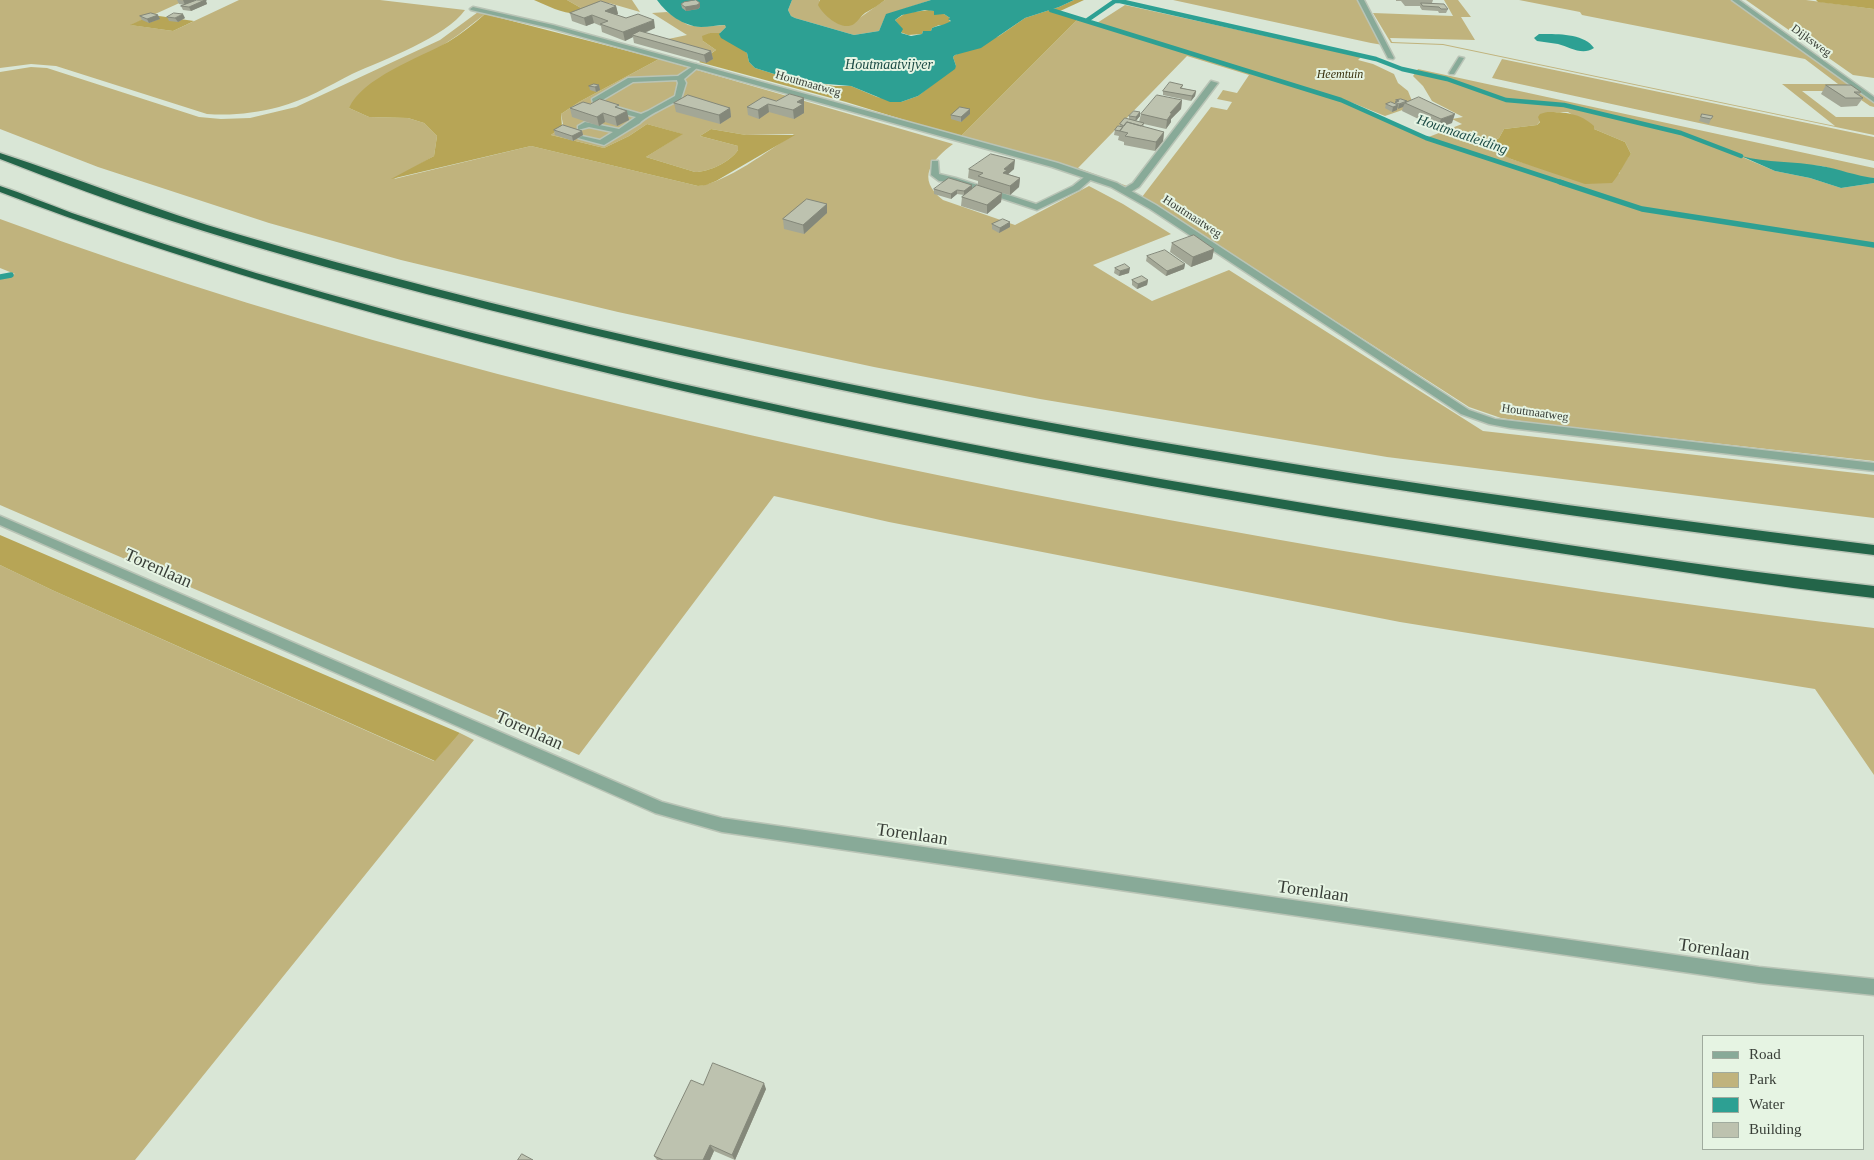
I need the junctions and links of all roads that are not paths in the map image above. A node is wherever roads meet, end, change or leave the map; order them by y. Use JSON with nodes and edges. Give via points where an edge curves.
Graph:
{"nodes":[{"id":1,"x":1361,"y":0,"type":"edge"},
{"id":2,"x":1735,"y":0,"type":"edge"},
{"id":3,"x":476,"y":7,"type":"dead end"},
{"id":4,"x":1391,"y":58,"type":"dead end"},
{"id":5,"x":1461,"y":58,"type":"dead end"},
{"id":6,"x":696,"y":66,"type":"junction"},
{"id":7,"x":1452,"y":73,"type":"dead end"},
{"id":8,"x":680,"y":78,"type":"junction"},
{"id":9,"x":1214,"y":83,"type":"dead end"},
{"id":10,"x":1874,"y":100,"type":"edge"},
{"id":11,"x":595,"y":102,"type":"junction"},
{"id":12,"x":587,"y":106,"type":"edge"},
{"id":13,"x":641,"y":116,"type":"junction"},
{"id":14,"x":581,"y":128,"type":"dead end"},
{"id":15,"x":618,"y":131,"type":"junction"},
{"id":16,"x":582,"y":138,"type":"edge"},
{"id":17,"x":0,"y":156,"type":"edge"},
{"id":18,"x":935,"y":163,"type":"dead end"},
{"id":19,"x":1091,"y":176,"type":"junction"},
{"id":20,"x":0,"y":189,"type":"edge"},
{"id":21,"x":1126,"y":191,"type":"junction"},
{"id":22,"x":1874,"y":467,"type":"edge"},
{"id":23,"x":0,"y":520,"type":"edge"},
{"id":24,"x":1874,"y":550,"type":"edge"},
{"id":25,"x":1874,"y":592,"type":"edge"},
{"id":26,"x":1874,"y":987,"type":"edge"}],
"edges":[{"from":1,"to":4,"type":"street"},
{"from":2,"to":10,"type":"street","name":"Dijksweg"},
{"from":3,"to":6,"type":"street","name":"Houtmaatweg"},
{"from":5,"to":7,"type":"street"},
{"from":6,"to":8,"type":"street"},
{"from":6,"to":19,"type":"street","name":"Houtmaatweg"},
{"from":8,"to":11,"type":"street","via":[[630,80]]},
{"from":8,"to":13,"type":"street","via":[[682,83],[678,97]]},
{"from":9,"to":21,"type":"street","via":[[1136,185]]},
{"from":11,"to":12,"type":"street"},
{"from":11,"to":13,"type":"street"},
{"from":13,"to":15,"type":"street"},
{"from":14,"to":15,"type":"street","via":[[588,124]]},
{"from":15,"to":16,"type":"street","via":[[601,143]]},
{"from":17,"to":24,"type":"highway","via":[[171,217],[328,263],[564,326],[758,370],[1172,449],[1343,477],[1524,505]]},
{"from":18,"to":19,"type":"street","via":[[935,175],[942,179],[1037,207],[1076,188]]},
{"from":19,"to":21,"type":"street","name":"Houtmaatweg"},
{"from":20,"to":25,"type":"highway","via":[[135,238],[296,288],[598,368],[739,401],[1180,488],[1352,517]]},
{"from":21,"to":22,"type":"street","name":"Houtmaatweg","via":[[1476,417],[1510,425]]},
{"from":23,"to":26,"type":"street","name":"Torenlaan","via":[[660,808],[722,824],[784,836],[1759,975]]}]}
